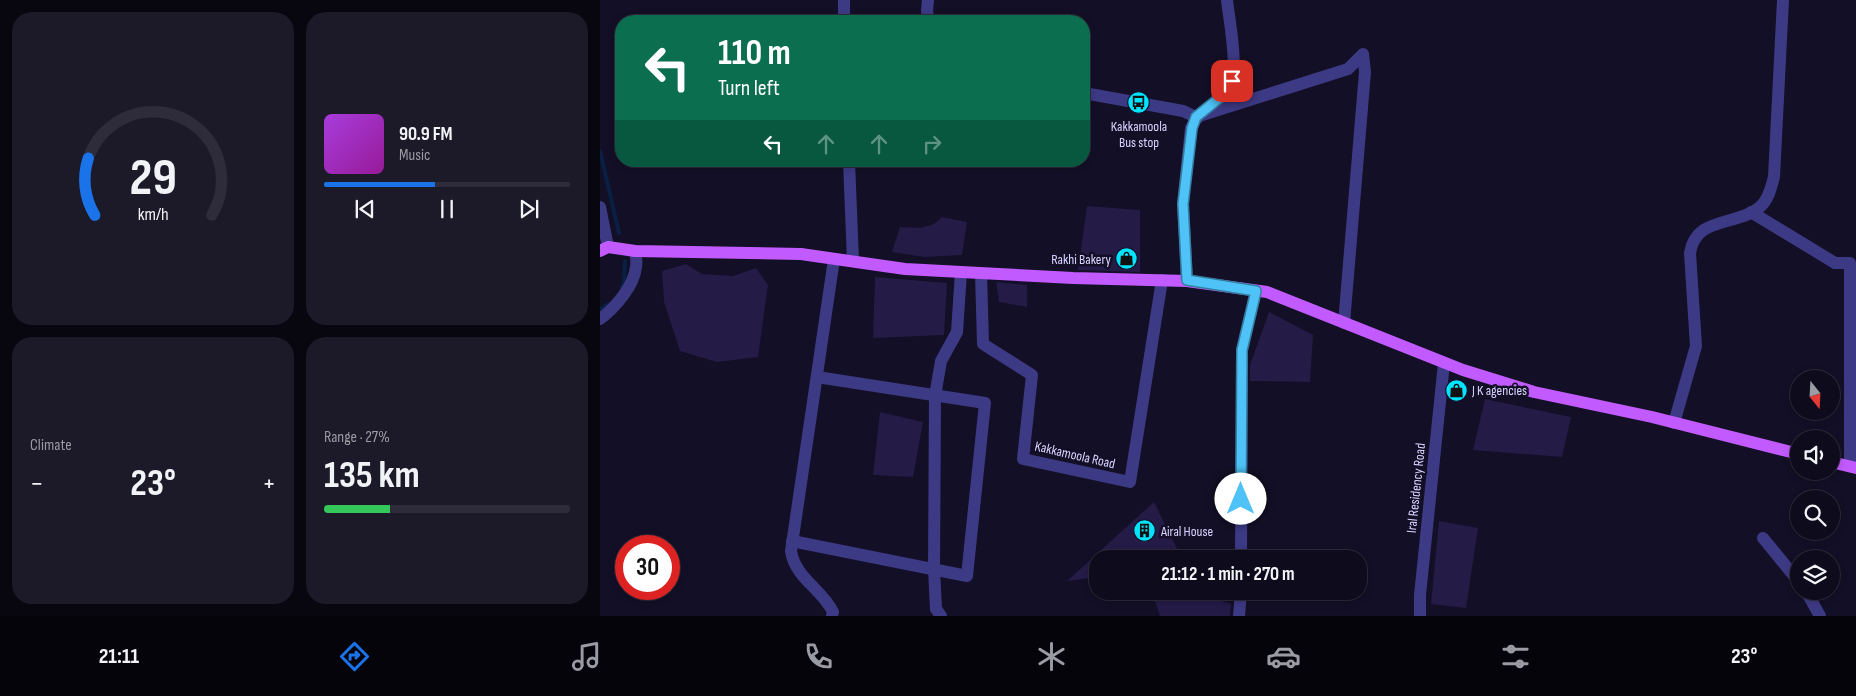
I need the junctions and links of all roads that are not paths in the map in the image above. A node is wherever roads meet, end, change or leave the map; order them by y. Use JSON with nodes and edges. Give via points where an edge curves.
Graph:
{"nodes":[{"id":1,"x":844,"y":0,"type":"edge"},
{"id":2,"x":928,"y":0,"type":"edge"},
{"id":3,"x":1227,"y":0,"type":"edge"},
{"id":4,"x":1783,"y":0,"type":"edge"},
{"id":5,"x":844,"y":15,"type":"edge"},
{"id":6,"x":928,"y":15,"type":"edge"},
{"id":7,"x":1090,"y":94,"type":"edge"},
{"id":8,"x":1196,"y":117,"type":"junction"},
{"id":9,"x":850,"y":167,"type":"edge"},
{"id":10,"x":600,"y":207,"type":"edge"},
{"id":11,"x":1751,"y":212,"type":"junction"},
{"id":12,"x":604,"y":249,"type":"edge"},
{"id":13,"x":635,"y":251,"type":"junction"},
{"id":14,"x":834,"y":259,"type":"junction"},
{"id":15,"x":853,"y":262,"type":"junction"},
{"id":16,"x":962,"y":272,"type":"junction"},
{"id":17,"x":981,"y":273,"type":"junction"},
{"id":18,"x":1162,"y":280,"type":"junction"},
{"id":19,"x":1187,"y":280,"type":"junction"},
{"id":20,"x":1256,"y":291,"type":"junction"},
{"id":21,"x":600,"y":318,"type":"edge"},
{"id":22,"x":1344,"y":323,"type":"junction"},
{"id":23,"x":1444,"y":363,"type":"junction"},
{"id":24,"x":817,"y":377,"type":"junction"},
{"id":25,"x":935,"y":396,"type":"junction"},
{"id":26,"x":1674,"y":423,"type":"junction"},
{"id":27,"x":1790,"y":452,"type":"edge"},
{"id":28,"x":1840,"y":464,"type":"edge"},
{"id":29,"x":1853,"y":467,"type":"edge"},
{"id":30,"x":1764,"y":538,"type":"dead end"},
{"id":31,"x":792,"y":541,"type":"junction"},
{"id":32,"x":1241,"y":550,"type":"edge"},
{"id":33,"x":934,"y":569,"type":"junction"},
{"id":34,"x":1790,"y":571,"type":"edge"},
{"id":35,"x":1241,"y":600,"type":"edge"},
{"id":36,"x":1811,"y":600,"type":"edge"},
{"id":37,"x":832,"y":616,"type":"edge"},
{"id":38,"x":941,"y":616,"type":"edge"},
{"id":39,"x":1240,"y":616,"type":"edge"},
{"id":40,"x":1420,"y":616,"type":"edge"},
{"id":41,"x":1820,"y":616,"type":"edge"}],
"edges":[{"from":1,"to":5,"type":"street"},
{"from":2,"to":6,"type":"street"},
{"from":3,"to":8,"type":"street","via":[[1234,67],[1232,81],[1228,91]]},
{"from":4,"to":11,"type":"street","via":[[1774,177],[1767,198]]},
{"from":7,"to":8,"type":"street"},
{"from":8,"to":19,"type":"street","via":[[1183,204]]},
{"from":8,"to":22,"type":"street","via":[[1348,69],[1363,54],[1365,72]]},
{"from":9,"to":15,"type":"street"},
{"from":10,"to":12,"type":"street"},
{"from":11,"to":26,"type":"street","via":[[1708,227],[1698,233],[1691,244],[1696,346]]},
{"from":11,"to":29,"type":"street","via":[[1835,263],[1850,263]]},
{"from":12,"to":13,"type":"main road"},
{"from":13,"to":14,"type":"main road","via":[[801,254]]},
{"from":13,"to":21,"type":"street","via":[[636,268],[631,282],[620,300]]},
{"from":14,"to":15,"type":"main road"},
{"from":14,"to":24,"type":"street"},
{"from":15,"to":16,"type":"main road"},
{"from":16,"to":17,"type":"main road"},
{"from":16,"to":25,"type":"street","via":[[957,332],[941,361]]},
{"from":17,"to":18,"type":"main road"},
{"from":17,"to":18,"type":"street","name":"Kakkamoola Road","via":[[983,344],[1032,375],[1023,459],[1130,482]]},
{"from":18,"to":19,"type":"main road"},
{"from":19,"to":20,"type":"main road"},
{"from":20,"to":22,"type":"main road","via":[[1267,292]]},
{"from":20,"to":32,"type":"street","via":[[1242,350]]},
{"from":22,"to":23,"type":"main road"},
{"from":23,"to":26,"type":"main road","via":[[1534,392]]},
{"from":23,"to":40,"type":"street","name":"Iral Residency Road"},
{"from":24,"to":25,"type":"street"},
{"from":24,"to":31,"type":"street"},
{"from":25,"to":33,"type":"street"},
{"from":25,"to":33,"type":"street","via":[[985,403],[966,576]]},
{"from":26,"to":27,"type":"main road"},
{"from":28,"to":29,"type":"main road"},
{"from":30,"to":34,"type":"street"},
{"from":31,"to":33,"type":"street"},
{"from":31,"to":37,"type":"street","via":[[792,562],[829,603]]},
{"from":33,"to":38,"type":"street","via":[[936,609]]},
{"from":35,"to":39,"type":"street"},
{"from":36,"to":41,"type":"street"}]}
